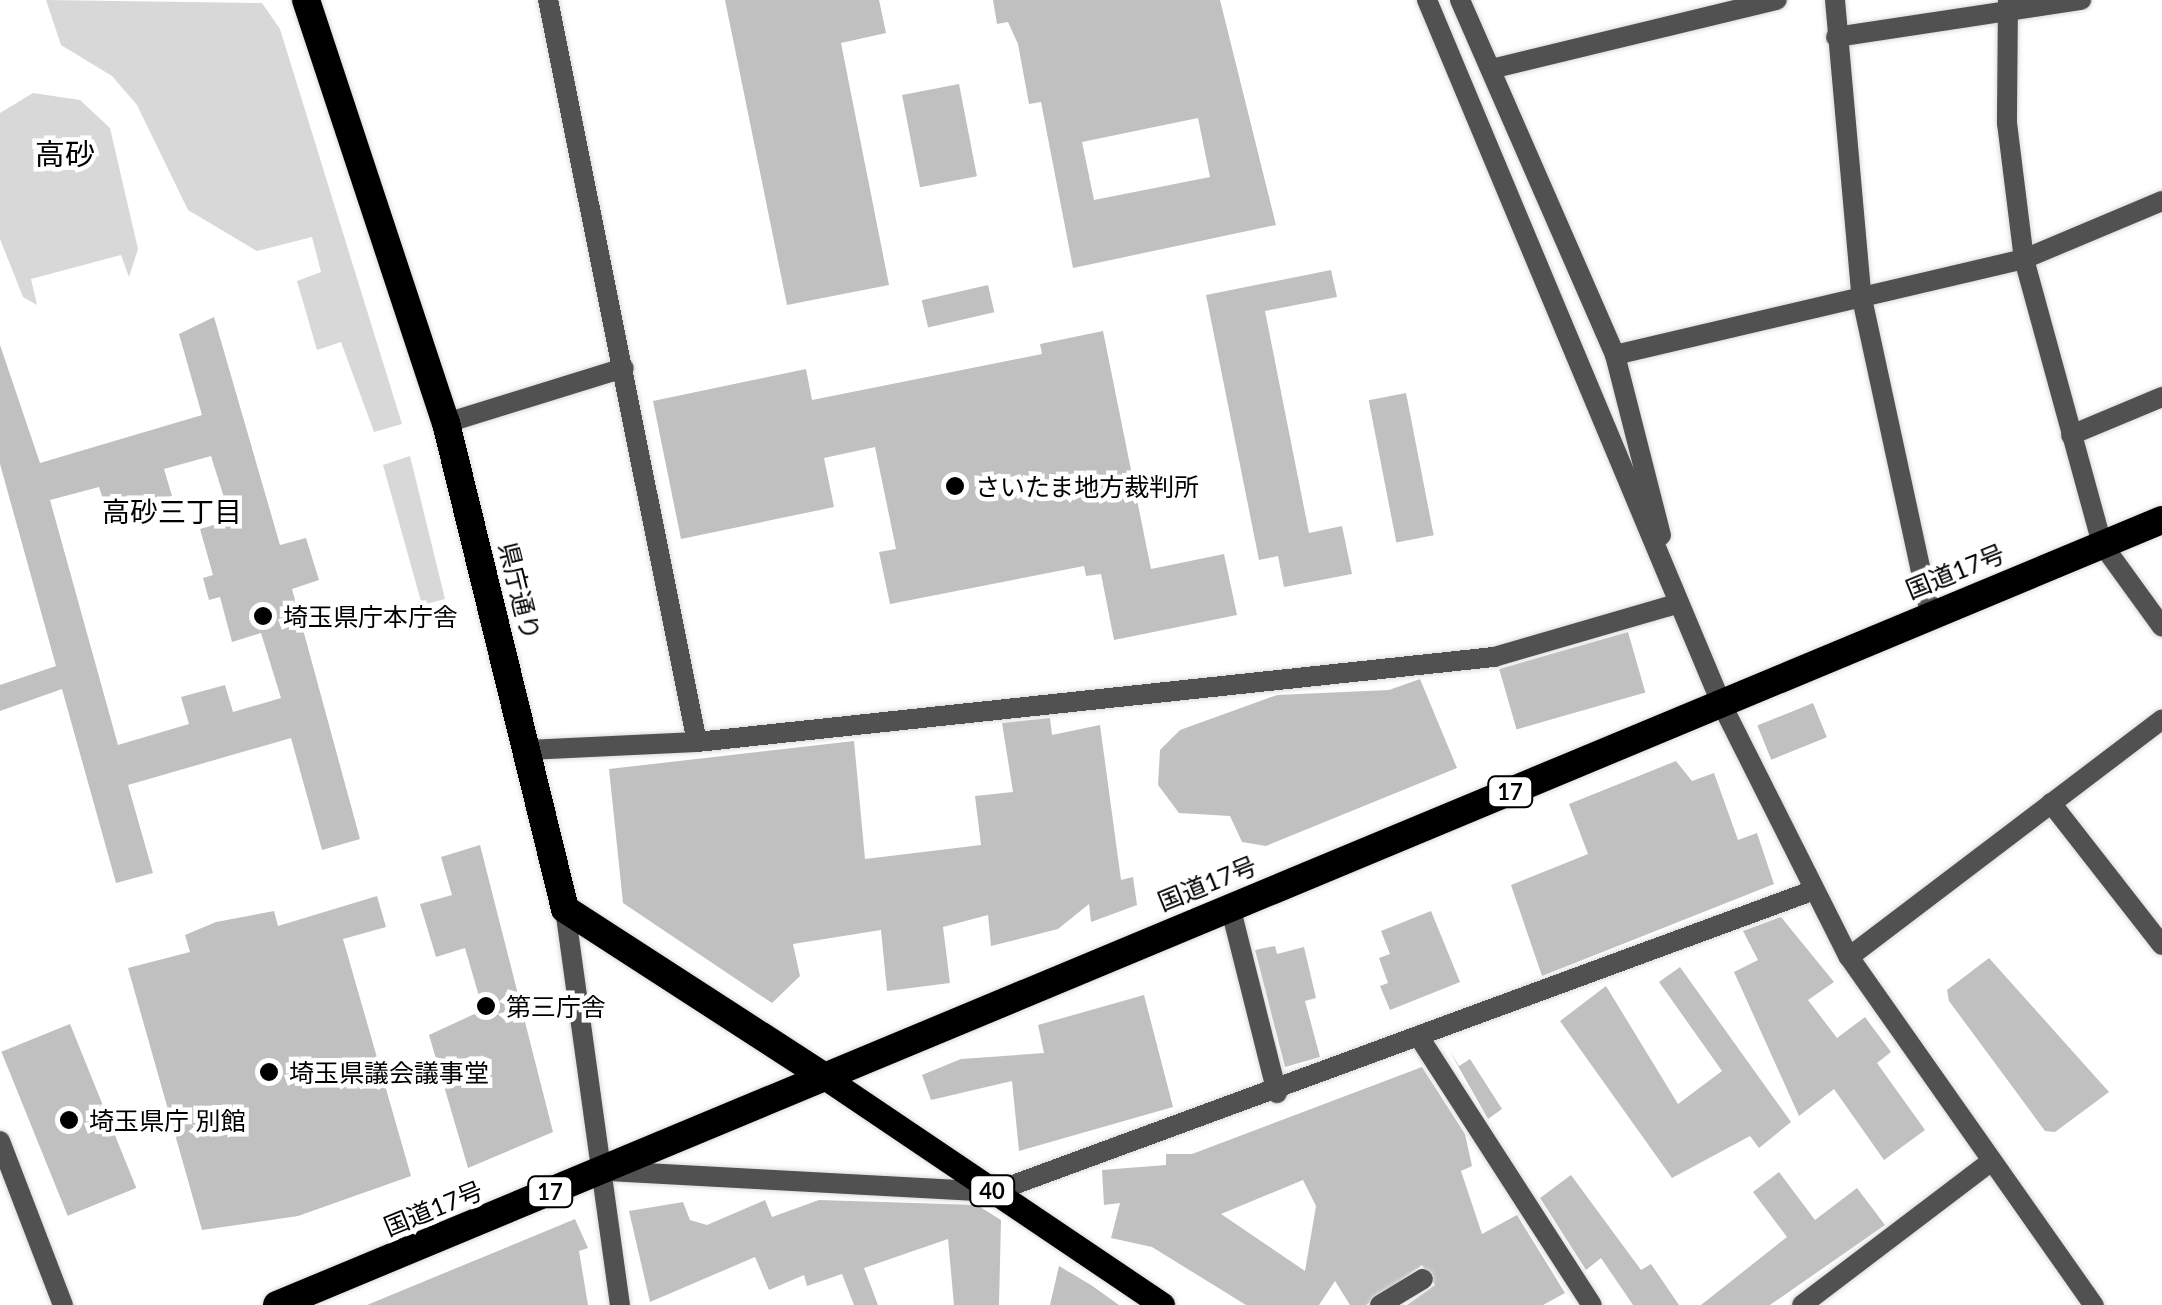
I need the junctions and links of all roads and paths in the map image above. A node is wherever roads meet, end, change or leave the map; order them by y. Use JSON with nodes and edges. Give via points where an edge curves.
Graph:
{"nodes":[{"id":1,"x":306,"y":0,"type":"edge"},
{"id":2,"x":548,"y":0,"type":"edge"},
{"id":3,"x":1427,"y":0,"type":"edge"},
{"id":4,"x":1460,"y":0,"type":"edge"},
{"id":5,"x":1777,"y":0,"type":"edge"},
{"id":6,"x":1834,"y":0,"type":"edge"},
{"id":7,"x":2082,"y":0,"type":"edge"},
{"id":8,"x":2008,"y":6,"type":"edge"},
{"id":9,"x":1836,"y":37,"type":"junction"},
{"id":10,"x":1491,"y":69,"type":"junction"},
{"id":11,"x":2162,"y":201,"type":"edge"},
{"id":12,"x":2024,"y":258,"type":"junction"},
{"id":13,"x":1861,"y":294,"type":"junction"},
{"id":14,"x":1615,"y":356,"type":"junction"},
{"id":15,"x":624,"y":368,"type":"junction"},
{"id":16,"x":2162,"y":397,"type":"edge"},
{"id":17,"x":446,"y":423,"type":"junction"},
{"id":18,"x":2071,"y":435,"type":"junction"},
{"id":19,"x":2162,"y":520,"type":"edge"},
{"id":20,"x":2102,"y":544,"type":"junction"},
{"id":21,"x":1678,"y":604,"type":"junction"},
{"id":22,"x":1930,"y":613,"type":"junction"},
{"id":23,"x":2162,"y":626,"type":"edge"},
{"id":24,"x":1721,"y":703,"type":"junction"},
{"id":25,"x":2162,"y":719,"type":"edge"},
{"id":26,"x":698,"y":742,"type":"junction"},
{"id":27,"x":527,"y":750,"type":"junction"},
{"id":28,"x":2052,"y":803,"type":"junction"},
{"id":29,"x":1809,"y":892,"type":"junction"},
{"id":30,"x":1230,"y":906,"type":"junction"},
{"id":31,"x":565,"y":909,"type":"junction"},
{"id":32,"x":2162,"y":946,"type":"edge"},
{"id":33,"x":1849,"y":957,"type":"junction"},
{"id":34,"x":1421,"y":1040,"type":"junction"},
{"id":35,"x":823,"y":1076,"type":"junction"},
{"id":36,"x":1278,"y":1093,"type":"junction"},
{"id":37,"x":0,"y":1141,"type":"edge"},
{"id":38,"x":1992,"y":1161,"type":"junction"},
{"id":39,"x":602,"y":1170,"type":"junction"},
{"id":40,"x":994,"y":1192,"type":"junction"},
{"id":41,"x":1423,"y":1279,"type":"dead end"},
{"id":42,"x":63,"y":1305,"type":"edge"},
{"id":43,"x":277,"y":1305,"type":"edge"},
{"id":44,"x":620,"y":1305,"type":"edge"},
{"id":45,"x":1162,"y":1305,"type":"edge"},
{"id":46,"x":1380,"y":1305,"type":"edge"},
{"id":47,"x":1592,"y":1305,"type":"edge"},
{"id":48,"x":1802,"y":1305,"type":"edge"},
{"id":49,"x":2094,"y":1305,"type":"edge"}],
"edges":[{"from":1,"to":17,"type":"highway","name":"県庁通り"},
{"from":2,"to":15,"type":"street"},
{"from":3,"to":21,"type":"street"},
{"from":4,"to":10,"type":"street"},
{"from":5,"to":10,"type":"street"},
{"from":6,"to":9,"type":"street"},
{"from":7,"to":8,"type":"street"},
{"from":8,"to":9,"type":"street"},
{"from":8,"to":12,"type":"street","via":[[2006,123]]},
{"from":9,"to":13,"type":"street"},
{"from":10,"to":14,"type":"street"},
{"from":11,"to":12,"type":"street"},
{"from":12,"to":13,"type":"street"},
{"from":12,"to":18,"type":"street"},
{"from":13,"to":14,"type":"street"},
{"from":13,"to":22,"type":"street"},
{"from":14,"to":21,"type":"street"},
{"from":15,"to":17,"type":"street"},
{"from":15,"to":26,"type":"street"},
{"from":16,"to":18,"type":"street"},
{"from":17,"to":27,"type":"highway","name":"県庁通り"},
{"from":18,"to":20,"type":"street"},
{"from":19,"to":20,"type":"highway","name":"国道17号","number":"17"},
{"from":20,"to":22,"type":"highway","name":"国道17号","number":"17"},
{"from":20,"to":23,"type":"street"},
{"from":21,"to":24,"type":"street"},
{"from":21,"to":26,"type":"street","via":[[1494,657]]},
{"from":22,"to":24,"type":"highway","name":"国道17号","number":"17"},
{"from":24,"to":29,"type":"street"},
{"from":24,"to":30,"type":"highway","name":"国道17号","number":"17"},
{"from":25,"to":28,"type":"street"},
{"from":26,"to":27,"type":"street"},
{"from":27,"to":31,"type":"highway","name":"県庁通り"},
{"from":28,"to":32,"type":"street"},
{"from":28,"to":33,"type":"street"},
{"from":29,"to":33,"type":"street"},
{"from":29,"to":34,"type":"street"},
{"from":30,"to":35,"type":"highway","name":"国道17号","number":"17"},
{"from":30,"to":36,"type":"street"},
{"from":31,"to":35,"type":"highway"},
{"from":31,"to":39,"type":"street"},
{"from":33,"to":38,"type":"street"},
{"from":34,"to":36,"type":"street"},
{"from":34,"to":47,"type":"street"},
{"from":35,"to":39,"type":"highway","name":"国道17号","number":"17"},
{"from":35,"to":40,"type":"main road","number":"40"},
{"from":36,"to":40,"type":"street"},
{"from":37,"to":42,"type":"street"},
{"from":38,"to":48,"type":"street"},
{"from":38,"to":49,"type":"street"},
{"from":39,"to":40,"type":"street"},
{"from":39,"to":43,"type":"highway","name":"国道17号","number":"17"},
{"from":39,"to":44,"type":"street"},
{"from":40,"to":45,"type":"main road","number":"40"},
{"from":41,"to":46,"type":"street"}]}
